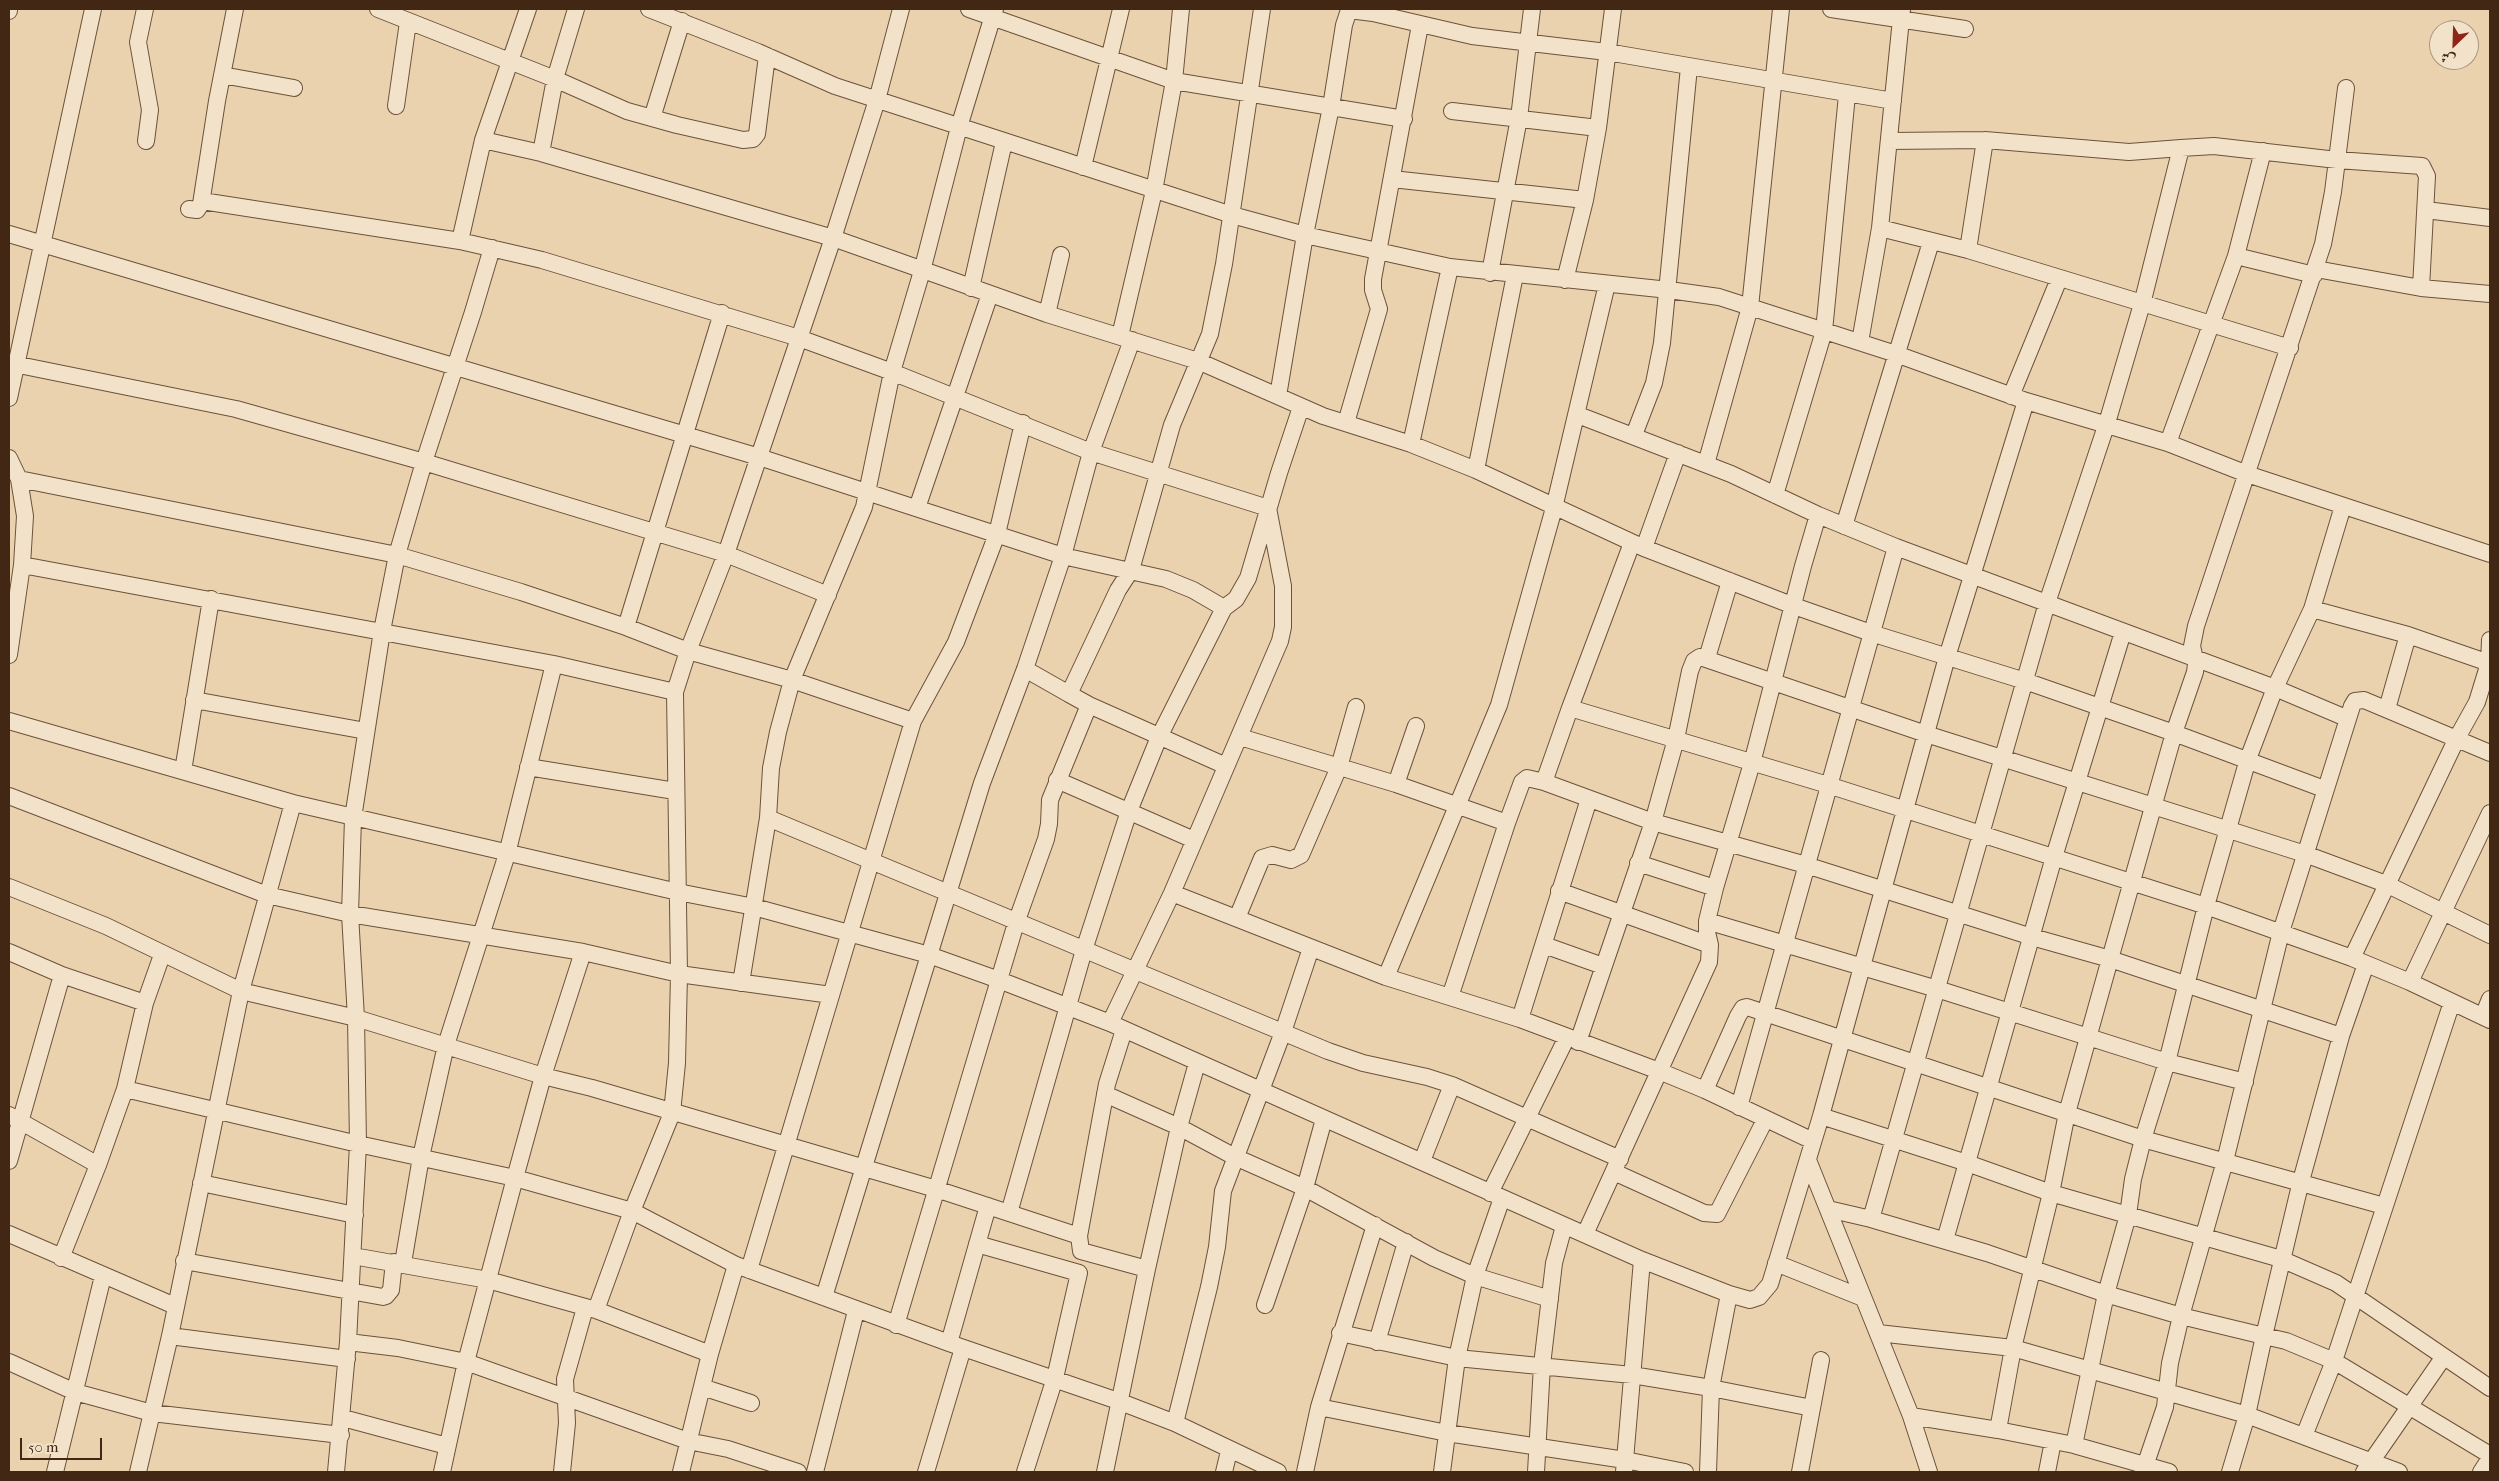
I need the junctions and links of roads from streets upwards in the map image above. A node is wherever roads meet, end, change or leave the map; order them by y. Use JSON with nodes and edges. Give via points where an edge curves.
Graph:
{"nodes":[{"id":1,"x":93,"y":9,"type":"edge"},
{"id":2,"x":145,"y":9,"type":"edge"},
{"id":3,"x":235,"y":9,"type":"edge"},
{"id":4,"x":378,"y":9,"type":"edge"},
{"id":5,"x":528,"y":9,"type":"edge"},
{"id":6,"x":576,"y":9,"type":"edge"},
{"id":7,"x":649,"y":9,"type":"edge"},
{"id":8,"x":901,"y":9,"type":"edge"},
{"id":9,"x":969,"y":9,"type":"edge"},
{"id":10,"x":1121,"y":9,"type":"edge"},
{"id":11,"x":1180,"y":9,"type":"edge"},
{"id":12,"x":1262,"y":9,"type":"edge"},
{"id":13,"x":1532,"y":9,"type":"edge"},
{"id":14,"x":1613,"y":9,"type":"edge"},
{"id":15,"x":1781,"y":9,"type":"edge"},
{"id":16,"x":1830,"y":9,"type":"edge"},
{"id":17,"x":994,"y":13,"type":"edge"},
{"id":18,"x":1901,"y":13,"type":"edge"},
{"id":19,"x":682,"y":21,"type":"junction"},
{"id":20,"x":408,"y":22,"type":"junction"},
{"id":21,"x":1420,"y":26,"type":"junction"},
{"id":22,"x":1965,"y":29,"type":"dead end"},
{"id":23,"x":1528,"y":43,"type":"junction"},
{"id":24,"x":1607,"y":52,"type":"junction"},
{"id":25,"x":768,"y":56,"type":"junction"},
{"id":26,"x":1108,"y":60,"type":"junction"},
{"id":27,"x":510,"y":62,"type":"junction"},
{"id":28,"x":1689,"y":67,"type":"junction"},
{"id":29,"x":222,"y":75,"type":"junction"},
{"id":30,"x":555,"y":79,"type":"junction"},
{"id":31,"x":1174,"y":81,"type":"junction"},
{"id":32,"x":1775,"y":82,"type":"junction"},
{"id":33,"x":294,"y":88,"type":"dead end"},
{"id":34,"x":2346,"y":88,"type":"dead end"},
{"id":35,"x":1848,"y":94,"type":"junction"},
{"id":36,"x":1250,"y":96,"type":"junction"},
{"id":37,"x":877,"y":100,"type":"junction"},
{"id":38,"x":1893,"y":101,"type":"junction"},
{"id":39,"x":396,"y":106,"type":"dead end"},
{"id":40,"x":1331,"y":107,"type":"junction"},
{"id":41,"x":1452,"y":111,"type":"dead end"},
{"id":42,"x":652,"y":118,"type":"junction"},
{"id":43,"x":1519,"y":118,"type":"junction"},
{"id":44,"x":1404,"y":119,"type":"junction"},
{"id":45,"x":959,"y":127,"type":"junction"},
{"id":46,"x":1598,"y":128,"type":"junction"},
{"id":47,"x":483,"y":140,"type":"junction"},
{"id":48,"x":1985,"y":140,"type":"junction"},
{"id":49,"x":146,"y":141,"type":"dead end"},
{"id":50,"x":1889,"y":141,"type":"junction"},
{"id":51,"x":1004,"y":142,"type":"junction"},
{"id":52,"x":2181,"y":148,"type":"junction"},
{"id":53,"x":2263,"y":151,"type":"junction"},
{"id":54,"x":541,"y":153,"type":"junction"},
{"id":55,"x":2337,"y":160,"type":"junction"},
{"id":56,"x":1083,"y":167,"type":"junction"},
{"id":57,"x":1392,"y":179,"type":"junction"},
{"id":58,"x":1154,"y":191,"type":"junction"},
{"id":59,"x":1506,"y":191,"type":"junction"},
{"id":60,"x":1585,"y":200,"type":"junction"},
{"id":61,"x":2426,"y":210,"type":"junction"},
{"id":62,"x":1232,"y":215,"type":"junction"},
{"id":63,"x":2490,"y":218,"type":"edge"},
{"id":64,"x":1880,"y":228,"type":"junction"},
{"id":65,"x":9,"y":234,"type":"edge"},
{"id":66,"x":1305,"y":235,"type":"junction"},
{"id":67,"x":833,"y":238,"type":"junction"},
{"id":68,"x":460,"y":241,"type":"junction"},
{"id":69,"x":1931,"y":242,"type":"junction"},
{"id":70,"x":41,"y":244,"type":"junction"},
{"id":71,"x":492,"y":248,"type":"junction"},
{"id":72,"x":1968,"y":250,"type":"junction"},
{"id":73,"x":1378,"y":252,"type":"junction"},
{"id":74,"x":1062,"y":255,"type":"dead end"},
{"id":75,"x":2236,"y":256,"type":"junction"},
{"id":76,"x":1450,"y":267,"type":"junction"},
{"id":77,"x":922,"y":271,"type":"junction"},
{"id":78,"x":2315,"y":272,"type":"junction"},
{"id":79,"x":1490,"y":273,"type":"junction"},
{"id":80,"x":1515,"y":275,"type":"junction"},
{"id":81,"x":2059,"y":279,"type":"junction"},
{"id":82,"x":1565,"y":280,"type":"junction"},
{"id":83,"x":1607,"y":284,"type":"junction"},
{"id":84,"x":971,"y":288,"type":"junction"},
{"id":85,"x":2421,"y":288,"type":"junction"},
{"id":86,"x":1669,"y":290,"type":"junction"},
{"id":87,"x":990,"y":294,"type":"junction"},
{"id":88,"x":2490,"y":294,"type":"edge"},
{"id":89,"x":2142,"y":304,"type":"junction"},
{"id":90,"x":1750,"y":307,"type":"junction"},
{"id":91,"x":722,"y":313,"type":"junction"},
{"id":92,"x":1047,"y":314,"type":"junction"},
{"id":93,"x":2211,"y":324,"type":"junction"},
{"id":94,"x":1824,"y":331,"type":"junction"},
{"id":95,"x":799,"y":338,"type":"junction"},
{"id":96,"x":1126,"y":338,"type":"junction"},
{"id":97,"x":1860,"y":342,"type":"junction"},
{"id":98,"x":2290,"y":348,"type":"junction"},
{"id":99,"x":1896,"y":354,"type":"junction"},
{"id":100,"x":1198,"y":361,"type":"junction"},
{"id":101,"x":12,"y":363,"type":"edge"},
{"id":102,"x":456,"y":365,"type":"junction"},
{"id":103,"x":892,"y":372,"type":"junction"},
{"id":104,"x":955,"y":396,"type":"junction"},
{"id":105,"x":1278,"y":396,"type":"junction"},
{"id":106,"x":9,"y":398,"type":"edge"},
{"id":107,"x":2019,"y":398,"type":"junction"},
{"id":108,"x":1301,"y":407,"type":"junction"},
{"id":109,"x":1578,"y":415,"type":"junction"},
{"id":110,"x":1023,"y":423,"type":"junction"},
{"id":111,"x":1346,"y":423,"type":"junction"},
{"id":112,"x":2107,"y":423,"type":"junction"},
{"id":113,"x":685,"y":435,"type":"junction"},
{"id":114,"x":1634,"y":435,"type":"junction"},
{"id":115,"x":2168,"y":443,"type":"junction"},
{"id":116,"x":1411,"y":444,"type":"junction"},
{"id":117,"x":1091,"y":452,"type":"junction"},
{"id":118,"x":1678,"y":453,"type":"junction"},
{"id":119,"x":759,"y":457,"type":"junction"},
{"id":120,"x":10,"y":462,"type":"edge"},
{"id":121,"x":424,"y":462,"type":"junction"},
{"id":122,"x":1706,"y":464,"type":"junction"},
{"id":123,"x":1476,"y":470,"type":"junction"},
{"id":124,"x":1157,"y":474,"type":"junction"},
{"id":125,"x":2247,"y":474,"type":"junction"},
{"id":126,"x":18,"y":479,"type":"junction"},
{"id":127,"x":868,"y":492,"type":"junction"},
{"id":128,"x":1775,"y":495,"type":"junction"},
{"id":129,"x":2343,"y":506,"type":"junction"},
{"id":130,"x":917,"y":508,"type":"junction"},
{"id":131,"x":1268,"y":508,"type":"junction"},
{"id":132,"x":1554,"y":508,"type":"junction"},
{"id":133,"x":1818,"y":515,"type":"junction"},
{"id":134,"x":1844,"y":526,"type":"junction"},
{"id":135,"x":654,"y":534,"type":"junction"},
{"id":136,"x":997,"y":534,"type":"junction"},
{"id":137,"x":1638,"y":545,"type":"junction"},
{"id":138,"x":1896,"y":547,"type":"junction"},
{"id":139,"x":18,"y":553,"type":"edge"},
{"id":140,"x":726,"y":554,"type":"junction"},
{"id":141,"x":2490,"y":554,"type":"edge"},
{"id":142,"x":398,"y":556,"type":"junction"},
{"id":143,"x":1063,"y":556,"type":"junction"},
{"id":144,"x":1131,"y":570,"type":"junction"},
{"id":145,"x":1973,"y":577,"type":"junction"},
{"id":146,"x":1730,"y":581,"type":"junction"},
{"id":147,"x":828,"y":595,"type":"junction"},
{"id":148,"x":211,"y":599,"type":"junction"},
{"id":149,"x":2047,"y":603,"type":"junction"},
{"id":150,"x":1794,"y":606,"type":"junction"},
{"id":151,"x":1224,"y":608,"type":"junction"},
{"id":152,"x":2312,"y":609,"type":"junction"},
{"id":153,"x":626,"y":627,"type":"junction"},
{"id":154,"x":382,"y":631,"type":"junction"},
{"id":155,"x":2123,"y":632,"type":"junction"},
{"id":156,"x":1871,"y":633,"type":"junction"},
{"id":157,"x":2408,"y":634,"type":"junction"},
{"id":158,"x":2490,"y":640,"type":"edge"},
{"id":159,"x":688,"y":651,"type":"junction"},
{"id":160,"x":9,"y":655,"type":"edge"},
{"id":161,"x":1707,"y":658,"type":"junction"},
{"id":162,"x":1947,"y":658,"type":"junction"},
{"id":163,"x":2195,"y":660,"type":"junction"},
{"id":164,"x":2489,"y":663,"type":"edge"},
{"id":165,"x":554,"y":664,"type":"junction"},
{"id":166,"x":1025,"y":669,"type":"junction"},
{"id":167,"x":792,"y":680,"type":"junction"},
{"id":168,"x":2025,"y":681,"type":"junction"},
{"id":169,"x":1774,"y":682,"type":"junction"},
{"id":170,"x":2275,"y":688,"type":"junction"},
{"id":171,"x":675,"y":692,"type":"junction"},
{"id":172,"x":1069,"y":694,"type":"junction"},
{"id":173,"x":194,"y":700,"type":"junction"},
{"id":174,"x":1089,"y":705,"type":"junction"},
{"id":175,"x":1356,"y":707,"type":"dead end"},
{"id":176,"x":1570,"y":708,"type":"junction"},
{"id":177,"x":1849,"y":708,"type":"junction"},
{"id":178,"x":2100,"y":708,"type":"junction"},
{"id":179,"x":2387,"y":709,"type":"junction"},
{"id":180,"x":2346,"y":718,"type":"junction"},
{"id":181,"x":9,"y":721,"type":"edge"},
{"id":182,"x":913,"y":721,"type":"junction"},
{"id":183,"x":1416,"y":726,"type":"dead end"},
{"id":184,"x":366,"y":732,"type":"junction"},
{"id":185,"x":2174,"y":732,"type":"junction"},
{"id":186,"x":1926,"y":734,"type":"junction"},
{"id":187,"x":1240,"y":736,"type":"junction"},
{"id":188,"x":1159,"y":737,"type":"junction"},
{"id":189,"x":2457,"y":738,"type":"junction"},
{"id":190,"x":1676,"y":739,"type":"junction"},
{"id":191,"x":2490,"y":753,"type":"edge"},
{"id":192,"x":2003,"y":758,"type":"junction"},
{"id":193,"x":2248,"y":759,"type":"junction"},
{"id":194,"x":1752,"y":763,"type":"junction"},
{"id":195,"x":1226,"y":766,"type":"junction"},
{"id":196,"x":528,"y":767,"type":"junction"},
{"id":197,"x":1340,"y":767,"type":"junction"},
{"id":198,"x":183,"y":771,"type":"junction"},
{"id":199,"x":1058,"y":780,"type":"junction"},
{"id":200,"x":1544,"y":782,"type":"junction"},
{"id":201,"x":2077,"y":783,"type":"junction"},
{"id":202,"x":1396,"y":784,"type":"junction"},
{"id":203,"x":1828,"y":785,"type":"junction"},
{"id":204,"x":2324,"y":789,"type":"junction"},
{"id":205,"x":675,"y":791,"type":"junction"},
{"id":206,"x":9,"y":796,"type":"edge"},
{"id":207,"x":1589,"y":799,"type":"junction"},
{"id":208,"x":293,"y":803,"type":"junction"},
{"id":209,"x":1458,"y":806,"type":"junction"},
{"id":210,"x":2153,"y":806,"type":"junction"},
{"id":211,"x":1905,"y":810,"type":"junction"},
{"id":212,"x":1130,"y":811,"type":"junction"},
{"id":213,"x":2490,"y":813,"type":"edge"},
{"id":214,"x":353,"y":818,"type":"junction"},
{"id":215,"x":768,"y":818,"type":"junction"},
{"id":216,"x":1653,"y":822,"type":"junction"},
{"id":217,"x":1507,"y":823,"type":"junction"},
{"id":218,"x":2229,"y":830,"type":"junction"},
{"id":219,"x":1981,"y":834,"type":"junction"},
{"id":220,"x":1194,"y":840,"type":"junction"},
{"id":221,"x":1729,"y":844,"type":"junction"},
{"id":222,"x":507,"y":854,"type":"junction"},
{"id":223,"x":2305,"y":854,"type":"junction"},
{"id":224,"x":2054,"y":857,"type":"junction"},
{"id":225,"x":871,"y":861,"type":"junction"},
{"id":226,"x":1638,"y":863,"type":"junction"},
{"id":227,"x":1806,"y":865,"type":"junction"},
{"id":228,"x":2133,"y":882,"type":"junction"},
{"id":229,"x":2386,"y":884,"type":"junction"},
{"id":230,"x":9,"y":887,"type":"edge"},
{"id":231,"x":1715,"y":888,"type":"junction"},
{"id":232,"x":1883,"y":888,"type":"junction"},
{"id":233,"x":1559,"y":891,"type":"junction"},
{"id":234,"x":678,"y":892,"type":"junction"},
{"id":235,"x":1172,"y":893,"type":"junction"},
{"id":236,"x":949,"y":894,"type":"junction"},
{"id":237,"x":267,"y":895,"type":"junction"},
{"id":238,"x":2206,"y":906,"type":"junction"},
{"id":239,"x":754,"y":907,"type":"junction"},
{"id":240,"x":2443,"y":911,"type":"junction"},
{"id":241,"x":350,"y":914,"type":"junction"},
{"id":242,"x":1620,"y":914,"type":"junction"},
{"id":243,"x":1958,"y":914,"type":"junction"},
{"id":244,"x":1236,"y":918,"type":"junction"},
{"id":245,"x":1707,"y":921,"type":"junction"},
{"id":246,"x":1016,"y":923,"type":"junction"},
{"id":247,"x":2281,"y":932,"type":"junction"},
{"id":248,"x":850,"y":933,"type":"junction"},
{"id":249,"x":2490,"y":935,"type":"edge"},
{"id":250,"x":482,"y":936,"type":"junction"},
{"id":251,"x":2032,"y":937,"type":"junction"},
{"id":252,"x":1784,"y":944,"type":"junction"},
{"id":253,"x":1710,"y":945,"type":"junction"},
{"id":254,"x":1544,"y":946,"type":"junction"},
{"id":255,"x":1311,"y":948,"type":"junction"},
{"id":256,"x":1084,"y":950,"type":"junction"},
{"id":257,"x":9,"y":952,"type":"edge"},
{"id":258,"x":583,"y":952,"type":"junction"},
{"id":259,"x":162,"y":955,"type":"junction"},
{"id":260,"x":929,"y":955,"type":"junction"},
{"id":261,"x":2110,"y":959,"type":"junction"},
{"id":262,"x":2359,"y":961,"type":"junction"},
{"id":263,"x":1603,"y":966,"type":"junction"},
{"id":264,"x":1860,"y":967,"type":"junction"},
{"id":265,"x":1135,"y":971,"type":"junction"},
{"id":266,"x":679,"y":974,"type":"junction"},
{"id":267,"x":62,"y":975,"type":"junction"},
{"id":268,"x":1386,"y":976,"type":"junction"},
{"id":269,"x":999,"y":980,"type":"junction"},
{"id":270,"x":2410,"y":982,"type":"junction"},
{"id":271,"x":741,"y":983,"type":"junction"},
{"id":272,"x":2187,"y":984,"type":"junction"},
{"id":273,"x":1937,"y":990,"type":"junction"},
{"id":274,"x":241,"y":991,"type":"junction"},
{"id":275,"x":831,"y":995,"type":"junction"},
{"id":276,"x":1450,"y":997,"type":"junction"},
{"id":277,"x":2490,"y":999,"type":"edge"},
{"id":278,"x":2452,"y":1002,"type":"junction"},
{"id":279,"x":145,"y":1003,"type":"junction"},
{"id":280,"x":1068,"y":1007,"type":"junction"},
{"id":281,"x":2262,"y":1010,"type":"junction"},
{"id":282,"x":2012,"y":1013,"type":"junction"},
{"id":283,"x":1765,"y":1015,"type":"junction"},
{"id":284,"x":356,"y":1018,"type":"junction"},
{"id":285,"x":2486,"y":1018,"type":"edge"},
{"id":286,"x":1520,"y":1019,"type":"junction"},
{"id":287,"x":1117,"y":1026,"type":"junction"},
{"id":288,"x":1284,"y":1032,"type":"junction"},
{"id":289,"x":2342,"y":1036,"type":"junction"},
{"id":290,"x":2088,"y":1039,"type":"junction"},
{"id":291,"x":1573,"y":1040,"type":"junction"},
{"id":292,"x":1841,"y":1040,"type":"junction"},
{"id":293,"x":446,"y":1045,"type":"junction"},
{"id":294,"x":2167,"y":1062,"type":"junction"},
{"id":295,"x":1197,"y":1063,"type":"junction"},
{"id":296,"x":1916,"y":1064,"type":"junction"},
{"id":297,"x":1659,"y":1071,"type":"junction"},
{"id":298,"x":543,"y":1076,"type":"junction"},
{"id":299,"x":2245,"y":1082,"type":"junction"},
{"id":300,"x":1452,"y":1085,"type":"junction"},
{"id":301,"x":125,"y":1089,"type":"junction"},
{"id":302,"x":1990,"y":1089,"type":"junction"},
{"id":303,"x":1261,"y":1090,"type":"junction"},
{"id":304,"x":1705,"y":1090,"type":"junction"},
{"id":305,"x":1105,"y":1094,"type":"junction"},
{"id":306,"x":1739,"y":1107,"type":"junction"},
{"id":307,"x":216,"y":1109,"type":"junction"},
{"id":308,"x":672,"y":1113,"type":"junction"},
{"id":309,"x":2067,"y":1113,"type":"junction"},
{"id":310,"x":1821,"y":1116,"type":"junction"},
{"id":311,"x":15,"y":1118,"type":"edge"},
{"id":312,"x":1324,"y":1118,"type":"junction"},
{"id":313,"x":1527,"y":1118,"type":"junction"},
{"id":314,"x":1765,"y":1120,"type":"junction"},
{"id":315,"x":1179,"y":1127,"type":"junction"},
{"id":316,"x":1894,"y":1139,"type":"junction"},
{"id":317,"x":2142,"y":1139,"type":"junction"},
{"id":318,"x":1813,"y":1141,"type":"junction"},
{"id":319,"x":358,"y":1144,"type":"junction"},
{"id":320,"x":787,"y":1146,"type":"junction"},
{"id":321,"x":421,"y":1157,"type":"junction"},
{"id":322,"x":1235,"y":1157,"type":"junction"},
{"id":323,"x":1808,"y":1160,"type":"junction"},
{"id":324,"x":9,"y":1161,"type":"edge"},
{"id":325,"x":1422,"y":1161,"type":"junction"},
{"id":326,"x":2225,"y":1161,"type":"junction"},
{"id":327,"x":1967,"y":1163,"type":"junction"},
{"id":328,"x":98,"y":1165,"type":"junction"},
{"id":329,"x":1617,"y":1166,"type":"junction"},
{"id":330,"x":863,"y":1168,"type":"junction"},
{"id":331,"x":515,"y":1178,"type":"junction"},
{"id":332,"x":2301,"y":1181,"type":"junction"},
{"id":333,"x":200,"y":1183,"type":"junction"},
{"id":334,"x":1305,"y":1188,"type":"junction"},
{"id":335,"x":936,"y":1189,"type":"junction"},
{"id":336,"x":2051,"y":1194,"type":"junction"},
{"id":337,"x":1496,"y":1195,"type":"junction"},
{"id":338,"x":988,"y":1206,"type":"junction"},
{"id":339,"x":2384,"y":1206,"type":"junction"},
{"id":340,"x":1828,"y":1209,"type":"junction"},
{"id":341,"x":632,"y":1211,"type":"junction"},
{"id":342,"x":1009,"y":1214,"type":"junction"},
{"id":343,"x":355,"y":1215,"type":"junction"},
{"id":344,"x":2128,"y":1215,"type":"junction"},
{"id":345,"x":1871,"y":1219,"type":"junction"},
{"id":346,"x":1375,"y":1225,"type":"junction"},
{"id":347,"x":1564,"y":1226,"type":"junction"},
{"id":348,"x":9,"y":1234,"type":"edge"},
{"id":349,"x":1585,"y":1234,"type":"junction"},
{"id":350,"x":2203,"y":1238,"type":"junction"},
{"id":351,"x":1945,"y":1240,"type":"junction"},
{"id":352,"x":1406,"y":1242,"type":"junction"},
{"id":353,"x":977,"y":1244,"type":"junction"},
{"id":354,"x":1080,"y":1244,"type":"junction"},
{"id":355,"x":353,"y":1256,"type":"junction"},
{"id":356,"x":61,"y":1258,"type":"junction"},
{"id":357,"x":2281,"y":1259,"type":"junction"},
{"id":358,"x":1642,"y":1260,"type":"junction"},
{"id":359,"x":184,"y":1261,"type":"junction"},
{"id":360,"x":399,"y":1262,"type":"junction"},
{"id":361,"x":1776,"y":1263,"type":"junction"},
{"id":362,"x":2031,"y":1267,"type":"junction"},
{"id":363,"x":743,"y":1268,"type":"junction"},
{"id":364,"x":1146,"y":1269,"type":"junction"},
{"id":365,"x":1079,"y":1274,"type":"junction"},
{"id":366,"x":103,"y":1276,"type":"junction"},
{"id":367,"x":1475,"y":1276,"type":"junction"},
{"id":368,"x":488,"y":1280,"type":"junction"},
{"id":369,"x":351,"y":1290,"type":"junction"},
{"id":370,"x":1729,"y":1294,"type":"junction"},
{"id":371,"x":2106,"y":1294,"type":"junction"},
{"id":372,"x":824,"y":1297,"type":"junction"},
{"id":373,"x":1863,"y":1298,"type":"junction"},
{"id":374,"x":2354,"y":1298,"type":"junction"},
{"id":375,"x":1550,"y":1299,"type":"junction"},
{"id":376,"x":1265,"y":1305,"type":"dead end"},
{"id":377,"x":175,"y":1306,"type":"junction"},
{"id":378,"x":590,"y":1309,"type":"junction"},
{"id":379,"x":856,"y":1311,"type":"junction"},
{"id":380,"x":2181,"y":1316,"type":"junction"},
{"id":381,"x":896,"y":1324,"type":"junction"},
{"id":382,"x":1340,"y":1333,"type":"junction"},
{"id":383,"x":1878,"y":1333,"type":"junction"},
{"id":384,"x":170,"y":1336,"type":"junction"},
{"id":385,"x":2264,"y":1336,"type":"junction"},
{"id":386,"x":348,"y":1342,"type":"junction"},
{"id":387,"x":1376,"y":1342,"type":"junction"},
{"id":388,"x":956,"y":1346,"type":"junction"},
{"id":389,"x":2013,"y":1348,"type":"junction"},
{"id":390,"x":710,"y":1354,"type":"junction"},
{"id":391,"x":1457,"y":1358,"type":"junction"},
{"id":392,"x":2443,"y":1358,"type":"junction"},
{"id":393,"x":347,"y":1359,"type":"junction"},
{"id":394,"x":1821,"y":1360,"type":"dead end"},
{"id":395,"x":2334,"y":1361,"type":"junction"},
{"id":396,"x":9,"y":1362,"type":"edge"},
{"id":397,"x":466,"y":1362,"type":"junction"},
{"id":398,"x":1542,"y":1365,"type":"junction"},
{"id":399,"x":2090,"y":1370,"type":"junction"},
{"id":400,"x":1632,"y":1375,"type":"junction"},
{"id":401,"x":1055,"y":1378,"type":"junction"},
{"id":402,"x":702,"y":1387,"type":"junction"},
{"id":403,"x":1711,"y":1388,"type":"junction"},
{"id":404,"x":2490,"y":1388,"type":"edge"},
{"id":405,"x":75,"y":1392,"type":"junction"},
{"id":406,"x":2166,"y":1392,"type":"junction"},
{"id":407,"x":566,"y":1398,"type":"junction"},
{"id":408,"x":1118,"y":1401,"type":"junction"},
{"id":409,"x":751,"y":1403,"type":"dead end"},
{"id":410,"x":1319,"y":1407,"type":"junction"},
{"id":411,"x":2408,"y":1407,"type":"junction"},
{"id":412,"x":1812,"y":1408,"type":"junction"},
{"id":413,"x":152,"y":1413,"type":"junction"},
{"id":414,"x":2247,"y":1415,"type":"junction"},
{"id":415,"x":1910,"y":1416,"type":"junction"},
{"id":416,"x":342,"y":1418,"type":"junction"},
{"id":417,"x":1175,"y":1423,"type":"junction"},
{"id":418,"x":1998,"y":1430,"type":"junction"},
{"id":419,"x":1447,"y":1433,"type":"junction"},
{"id":420,"x":341,"y":1435,"type":"junction"},
{"id":421,"x":2304,"y":1436,"type":"junction"},
{"id":422,"x":688,"y":1441,"type":"junction"},
{"id":423,"x":2052,"y":1441,"type":"junction"},
{"id":424,"x":2074,"y":1445,"type":"junction"},
{"id":425,"x":447,"y":1446,"type":"junction"},
{"id":426,"x":1537,"y":1447,"type":"junction"},
{"id":427,"x":1229,"y":1451,"type":"junction"},
{"id":428,"x":2490,"y":1456,"type":"edge"},
{"id":429,"x":1624,"y":1466,"type":"edge"},
{"id":430,"x":2368,"y":1467,"type":"edge"},
{"id":431,"x":2144,"y":1468,"type":"edge"},
{"id":432,"x":55,"y":1472,"type":"edge"},
{"id":433,"x":138,"y":1472,"type":"edge"},
{"id":434,"x":336,"y":1472,"type":"edge"},
{"id":435,"x":442,"y":1472,"type":"edge"},
{"id":436,"x":562,"y":1472,"type":"edge"},
{"id":437,"x":680,"y":1472,"type":"edge"},
{"id":438,"x":798,"y":1472,"type":"edge"},
{"id":439,"x":814,"y":1472,"type":"edge"},
{"id":440,"x":926,"y":1472,"type":"edge"},
{"id":441,"x":1025,"y":1472,"type":"edge"},
{"id":442,"x":1105,"y":1472,"type":"edge"},
{"id":443,"x":1224,"y":1472,"type":"edge"},
{"id":444,"x":1278,"y":1472,"type":"edge"},
{"id":445,"x":1305,"y":1472,"type":"edge"},
{"id":446,"x":1442,"y":1472,"type":"edge"},
{"id":447,"x":1536,"y":1472,"type":"edge"},
{"id":448,"x":1685,"y":1472,"type":"edge"},
{"id":449,"x":1708,"y":1472,"type":"edge"},
{"id":450,"x":1800,"y":1472,"type":"edge"},
{"id":451,"x":1929,"y":1472,"type":"edge"},
{"id":452,"x":2047,"y":1472,"type":"edge"},
{"id":453,"x":2169,"y":1472,"type":"edge"},
{"id":454,"x":2230,"y":1472,"type":"edge"},
{"id":455,"x":2399,"y":1472,"type":"edge"},
{"id":456,"x":2481,"y":1472,"type":"edge"}],
"edges":[{"from":1,"to":70,"type":"street"},
{"from":2,"to":49,"type":"street","via":[[138,42],[150,110]]},
{"from":3,"to":29,"type":"street"},
{"from":4,"to":20,"type":"street"},
{"from":5,"to":27,"type":"street"},
{"from":6,"to":30,"type":"street"},
{"from":7,"to":19,"type":"street"},
{"from":8,"to":37,"type":"street"},
{"from":9,"to":17,"type":"street"},
{"from":10,"to":26,"type":"street"},
{"from":11,"to":31,"type":"street"},
{"from":12,"to":36,"type":"street"},
{"from":13,"to":23,"type":"street"},
{"from":14,"to":24,"type":"street"},
{"from":15,"to":32,"type":"street"},
{"from":16,"to":18,"type":"street"},
{"from":17,"to":26,"type":"street"},
{"from":17,"to":45,"type":"street"},
{"from":18,"to":22,"type":"street"},
{"from":18,"to":38,"type":"street"},
{"from":19,"to":25,"type":"street"},
{"from":19,"to":42,"type":"street"},
{"from":20,"to":27,"type":"street"},
{"from":20,"to":39,"type":"street"},
{"from":21,"to":23,"type":"street"},
{"from":21,"to":40,"type":"street","via":[[1349,10]]},
{"from":21,"to":44,"type":"street"},
{"from":23,"to":24,"type":"street"},
{"from":23,"to":43,"type":"street"},
{"from":24,"to":28,"type":"street"},
{"from":24,"to":46,"type":"street"},
{"from":25,"to":37,"type":"street","via":[[835,86]]},
{"from":25,"to":42,"type":"street","via":[[757,134],[753,140]]},
{"from":26,"to":31,"type":"street"},
{"from":26,"to":56,"type":"street"},
{"from":27,"to":30,"type":"street"},
{"from":27,"to":47,"type":"street"},
{"from":28,"to":32,"type":"street"},
{"from":28,"to":86,"type":"street"},
{"from":29,"to":33,"type":"street"},
{"from":29,"to":68,"type":"street","via":[[195,205]]},
{"from":30,"to":42,"type":"street","via":[[627,111]]},
{"from":30,"to":54,"type":"street"},
{"from":31,"to":36,"type":"street"},
{"from":31,"to":58,"type":"street"},
{"from":32,"to":35,"type":"street"},
{"from":32,"to":90,"type":"street"},
{"from":34,"to":55,"type":"street"},
{"from":35,"to":38,"type":"street"},
{"from":35,"to":94,"type":"street"},
{"from":36,"to":40,"type":"street"},
{"from":36,"to":62,"type":"street"},
{"from":37,"to":45,"type":"street"},
{"from":37,"to":67,"type":"street"},
{"from":38,"to":50,"type":"street"},
{"from":40,"to":44,"type":"street"},
{"from":40,"to":66,"type":"street"},
{"from":41,"to":43,"type":"street"},
{"from":43,"to":46,"type":"street"},
{"from":43,"to":59,"type":"street"},
{"from":44,"to":57,"type":"street"},
{"from":45,"to":51,"type":"street"},
{"from":45,"to":77,"type":"street"},
{"from":46,"to":60,"type":"street"},
{"from":47,"to":54,"type":"street"},
{"from":47,"to":68,"type":"street"},
{"from":48,"to":50,"type":"street"},
{"from":48,"to":52,"type":"street","via":[[2129,152]]},
{"from":48,"to":72,"type":"street"},
{"from":50,"to":64,"type":"street"},
{"from":51,"to":56,"type":"street"},
{"from":51,"to":84,"type":"street"},
{"from":52,"to":53,"type":"street","via":[[2214,146]]},
{"from":52,"to":89,"type":"street"},
{"from":53,"to":55,"type":"street"},
{"from":53,"to":75,"type":"street"},
{"from":54,"to":67,"type":"street"},
{"from":55,"to":61,"type":"street","via":[[2422,166],[2427,176]]},
{"from":55,"to":78,"type":"street","via":[[2329,216]]},
{"from":56,"to":58,"type":"street"},
{"from":57,"to":59,"type":"street"},
{"from":57,"to":73,"type":"street"},
{"from":58,"to":62,"type":"street"},
{"from":58,"to":96,"type":"street"},
{"from":59,"to":60,"type":"street"},
{"from":59,"to":79,"type":"street"},
{"from":60,"to":82,"type":"street"},
{"from":61,"to":63,"type":"street"},
{"from":61,"to":85,"type":"street"},
{"from":62,"to":66,"type":"street"},
{"from":62,"to":100,"type":"street","via":[[1210,334]]},
{"from":64,"to":69,"type":"street"},
{"from":64,"to":97,"type":"street"},
{"from":65,"to":70,"type":"street"},
{"from":66,"to":73,"type":"street"},
{"from":66,"to":105,"type":"street"},
{"from":67,"to":77,"type":"street"},
{"from":67,"to":95,"type":"street"},
{"from":68,"to":71,"type":"street"},
{"from":69,"to":72,"type":"street"},
{"from":69,"to":99,"type":"street"},
{"from":70,"to":101,"type":"street"},
{"from":70,"to":102,"type":"street"},
{"from":71,"to":91,"type":"street"},
{"from":71,"to":102,"type":"street"},
{"from":72,"to":81,"type":"street"},
{"from":73,"to":76,"type":"street"},
{"from":73,"to":111,"type":"street","via":[[1372,285],[1379,309]]},
{"from":74,"to":92,"type":"street"},
{"from":75,"to":78,"type":"street"},
{"from":75,"to":93,"type":"street"},
{"from":76,"to":79,"type":"street"},
{"from":76,"to":116,"type":"street"},
{"from":77,"to":84,"type":"street"},
{"from":77,"to":103,"type":"street"},
{"from":78,"to":85,"type":"street"},
{"from":78,"to":98,"type":"street"},
{"from":79,"to":80,"type":"street"},
{"from":80,"to":82,"type":"street"},
{"from":80,"to":123,"type":"street"},
{"from":81,"to":89,"type":"street"},
{"from":81,"to":107,"type":"street"},
{"from":82,"to":83,"type":"street"},
{"from":83,"to":86,"type":"street"},
{"from":83,"to":109,"type":"street"},
{"from":84,"to":87,"type":"street"},
{"from":85,"to":88,"type":"street"},
{"from":86,"to":90,"type":"street","via":[[1719,297]]},
{"from":86,"to":114,"type":"street","via":[[1658,366]]},
{"from":87,"to":92,"type":"street"},
{"from":87,"to":104,"type":"street"},
{"from":89,"to":93,"type":"street"},
{"from":89,"to":112,"type":"street"},
{"from":90,"to":94,"type":"street"},
{"from":90,"to":122,"type":"street"},
{"from":91,"to":95,"type":"street"},
{"from":91,"to":113,"type":"street"},
{"from":92,"to":96,"type":"street"},
{"from":93,"to":98,"type":"street"},
{"from":93,"to":115,"type":"street"},
{"from":94,"to":97,"type":"street"},
{"from":94,"to":128,"type":"street"},
{"from":95,"to":103,"type":"street"},
{"from":95,"to":119,"type":"street"},
{"from":96,"to":100,"type":"street"},
{"from":96,"to":117,"type":"street"},
{"from":97,"to":99,"type":"street"},
{"from":98,"to":125,"type":"street"},
{"from":99,"to":107,"type":"street"},
{"from":99,"to":134,"type":"street"},
{"from":100,"to":105,"type":"street"},
{"from":100,"to":124,"type":"street","via":[[1172,425]]},
{"from":101,"to":106,"type":"street"},
{"from":101,"to":121,"type":"street","via":[[236,409]]},
{"from":102,"to":113,"type":"street"},
{"from":102,"to":121,"type":"street"},
{"from":103,"to":104,"type":"street"},
{"from":103,"to":127,"type":"street"},
{"from":104,"to":110,"type":"street"},
{"from":104,"to":130,"type":"street"},
{"from":105,"to":108,"type":"street"},
{"from":107,"to":112,"type":"street"},
{"from":107,"to":145,"type":"street"},
{"from":108,"to":111,"type":"street"},
{"from":108,"to":131,"type":"street"},
{"from":109,"to":114,"type":"street"},
{"from":109,"to":132,"type":"street"},
{"from":110,"to":117,"type":"street"},
{"from":110,"to":136,"type":"street"},
{"from":111,"to":116,"type":"street"},
{"from":112,"to":115,"type":"street"},
{"from":112,"to":149,"type":"street"},
{"from":113,"to":119,"type":"street"},
{"from":113,"to":135,"type":"street"},
{"from":114,"to":118,"type":"street"},
{"from":115,"to":125,"type":"street"},
{"from":116,"to":123,"type":"street"},
{"from":117,"to":124,"type":"street"},
{"from":117,"to":143,"type":"street"},
{"from":118,"to":122,"type":"street"},
{"from":118,"to":137,"type":"street"},
{"from":119,"to":127,"type":"street"},
{"from":119,"to":140,"type":"street"},
{"from":120,"to":126,"type":"street"},
{"from":121,"to":135,"type":"street"},
{"from":121,"to":142,"type":"street"},
{"from":122,"to":128,"type":"street"},
{"from":123,"to":132,"type":"street"},
{"from":124,"to":131,"type":"street"},
{"from":124,"to":144,"type":"street"},
{"from":125,"to":129,"type":"street"},
{"from":125,"to":163,"type":"street","via":[[2196,626],[2192,646]]},
{"from":126,"to":139,"type":"street","via":[[25,516]]},
{"from":126,"to":142,"type":"street"},
{"from":127,"to":130,"type":"street"},
{"from":127,"to":147,"type":"street","via":[[860,520]]},
{"from":128,"to":133,"type":"street"},
{"from":129,"to":141,"type":"street"},
{"from":129,"to":152,"type":"street"},
{"from":130,"to":136,"type":"street"},
{"from":131,"to":151,"type":"street","via":[[1246,585]]},
{"from":131,"to":187,"type":"street","via":[[1283,586],[1283,627],[1277,653]]},
{"from":132,"to":137,"type":"street"},
{"from":132,"to":209,"type":"street","via":[[1499,705]]},
{"from":133,"to":134,"type":"street"},
{"from":133,"to":150,"type":"street"},
{"from":134,"to":138,"type":"street"},
{"from":135,"to":140,"type":"street"},
{"from":135,"to":153,"type":"street"},
{"from":136,"to":143,"type":"street"},
{"from":136,"to":182,"type":"street","via":[[956,642]]},
{"from":137,"to":146,"type":"street"},
{"from":137,"to":176,"type":"street"},
{"from":138,"to":145,"type":"street"},
{"from":138,"to":156,"type":"street"},
{"from":139,"to":148,"type":"street"},
{"from":139,"to":160,"type":"street"},
{"from":140,"to":147,"type":"street"},
{"from":140,"to":159,"type":"street"},
{"from":142,"to":153,"type":"street"},
{"from":142,"to":154,"type":"street"},
{"from":143,"to":144,"type":"street"},
{"from":143,"to":166,"type":"street"},
{"from":144,"to":151,"type":"street","via":[[1179,584]]},
{"from":144,"to":172,"type":"street","via":[[1118,590]]},
{"from":145,"to":149,"type":"street"},
{"from":145,"to":162,"type":"street"},
{"from":146,"to":150,"type":"street"},
{"from":146,"to":161,"type":"street"},
{"from":147,"to":167,"type":"street"},
{"from":148,"to":154,"type":"street"},
{"from":148,"to":173,"type":"street"},
{"from":149,"to":155,"type":"street"},
{"from":149,"to":168,"type":"street"},
{"from":150,"to":156,"type":"street"},
{"from":150,"to":169,"type":"street"},
{"from":151,"to":188,"type":"street"},
{"from":152,"to":157,"type":"street"},
{"from":152,"to":170,"type":"street"},
{"from":153,"to":159,"type":"street"},
{"from":154,"to":165,"type":"street"},
{"from":154,"to":184,"type":"street"},
{"from":155,"to":163,"type":"street"},
{"from":155,"to":178,"type":"street"},
{"from":156,"to":162,"type":"street"},
{"from":156,"to":177,"type":"street"},
{"from":157,"to":164,"type":"street"},
{"from":157,"to":179,"type":"street"},
{"from":158,"to":164,"type":"street"},
{"from":159,"to":167,"type":"street"},
{"from":159,"to":171,"type":"street"},
{"from":161,"to":169,"type":"street"},
{"from":161,"to":190,"type":"street","via":[[1698,658],[1692,664]]},
{"from":162,"to":168,"type":"street"},
{"from":162,"to":186,"type":"street"},
{"from":163,"to":170,"type":"street"},
{"from":163,"to":185,"type":"street","via":[[2195,672]]},
{"from":164,"to":189,"type":"street","via":[[2478,702]]},
{"from":165,"to":171,"type":"street"},
{"from":165,"to":196,"type":"street"},
{"from":166,"to":172,"type":"street"},
{"from":166,"to":236,"type":"street","via":[[982,783]]},
{"from":167,"to":182,"type":"street"},
{"from":167,"to":215,"type":"street","via":[[774,751]]},
{"from":168,"to":178,"type":"street"},
{"from":168,"to":192,"type":"street"},
{"from":169,"to":177,"type":"street"},
{"from":169,"to":194,"type":"street"},
{"from":170,"to":180,"type":"street"},
{"from":170,"to":193,"type":"street"},
{"from":171,"to":205,"type":"street"},
{"from":172,"to":174,"type":"street"},
{"from":173,"to":184,"type":"street"},
{"from":173,"to":198,"type":"street"},
{"from":174,"to":188,"type":"street"},
{"from":174,"to":199,"type":"street"},
{"from":175,"to":197,"type":"street"},
{"from":176,"to":190,"type":"street"},
{"from":176,"to":200,"type":"street"},
{"from":177,"to":186,"type":"street"},
{"from":177,"to":203,"type":"street"},
{"from":178,"to":185,"type":"street"},
{"from":178,"to":201,"type":"street"},
{"from":179,"to":180,"type":"street","via":[[2360,700],[2352,706]]},
{"from":179,"to":189,"type":"street"},
{"from":180,"to":204,"type":"street"},
{"from":181,"to":198,"type":"street"},
{"from":182,"to":225,"type":"street"},
{"from":183,"to":202,"type":"street"},
{"from":184,"to":214,"type":"street"},
{"from":185,"to":193,"type":"street"},
{"from":185,"to":210,"type":"street"},
{"from":186,"to":192,"type":"street"},
{"from":186,"to":211,"type":"street"},
{"from":187,"to":195,"type":"street"},
{"from":187,"to":197,"type":"street"},
{"from":188,"to":195,"type":"street"},
{"from":188,"to":212,"type":"street"},
{"from":189,"to":191,"type":"street"},
{"from":189,"to":229,"type":"street"},
{"from":190,"to":194,"type":"street"},
{"from":190,"to":216,"type":"street"},
{"from":192,"to":201,"type":"street"},
{"from":192,"to":219,"type":"street"},
{"from":193,"to":204,"type":"street"},
{"from":193,"to":218,"type":"street"},
{"from":194,"to":203,"type":"street"},
{"from":194,"to":221,"type":"street"},
{"from":195,"to":220,"type":"street"},
{"from":196,"to":205,"type":"street"},
{"from":196,"to":222,"type":"street"},
{"from":197,"to":202,"type":"street"},
{"from":197,"to":244,"type":"street","via":[[1301,855],[1291,860],[1272,855],[1262,858]]},
{"from":198,"to":208,"type":"street"},
{"from":199,"to":212,"type":"street"},
{"from":199,"to":246,"type":"street","via":[[1050,800],[1046,839]]},
{"from":200,"to":207,"type":"street"},
{"from":200,"to":217,"type":"street","via":[[1529,778],[1522,782]]},
{"from":201,"to":210,"type":"street"},
{"from":201,"to":224,"type":"street"},
{"from":202,"to":209,"type":"street"},
{"from":203,"to":211,"type":"street"},
{"from":203,"to":227,"type":"street"},
{"from":204,"to":223,"type":"street"},
{"from":205,"to":234,"type":"street"},
{"from":206,"to":237,"type":"street"},
{"from":207,"to":216,"type":"street"},
{"from":207,"to":233,"type":"street"},
{"from":208,"to":214,"type":"street"},
{"from":208,"to":237,"type":"street"},
{"from":209,"to":217,"type":"street"},
{"from":209,"to":268,"type":"street"},
{"from":210,"to":218,"type":"street"},
{"from":210,"to":228,"type":"street"},
{"from":211,"to":219,"type":"street"},
{"from":211,"to":232,"type":"street"},
{"from":212,"to":220,"type":"street"},
{"from":212,"to":256,"type":"street"},
{"from":213,"to":240,"type":"street"},
{"from":214,"to":222,"type":"street"},
{"from":214,"to":241,"type":"street"},
{"from":215,"to":225,"type":"street"},
{"from":215,"to":239,"type":"street"},
{"from":216,"to":221,"type":"street"},
{"from":216,"to":226,"type":"street"},
{"from":217,"to":276,"type":"street"},
{"from":218,"to":223,"type":"street"},
{"from":218,"to":238,"type":"street"},
{"from":219,"to":224,"type":"street"},
{"from":219,"to":243,"type":"street"},
{"from":220,"to":235,"type":"street"},
{"from":221,"to":227,"type":"street"},
{"from":221,"to":231,"type":"street"},
{"from":222,"to":234,"type":"street"},
{"from":222,"to":250,"type":"street"},
{"from":223,"to":229,"type":"street"},
{"from":223,"to":247,"type":"street"},
{"from":224,"to":228,"type":"street"},
{"from":224,"to":251,"type":"street"},
{"from":225,"to":236,"type":"street"},
{"from":225,"to":248,"type":"street"},
{"from":226,"to":231,"type":"street"},
{"from":226,"to":242,"type":"street"},
{"from":227,"to":232,"type":"street"},
{"from":227,"to":252,"type":"street"},
{"from":228,"to":238,"type":"street"},
{"from":228,"to":261,"type":"street"},
{"from":229,"to":240,"type":"street"},
{"from":229,"to":262,"type":"street"},
{"from":230,"to":259,"type":"street","via":[[106,926]]},
{"from":231,"to":245,"type":"street"},
{"from":232,"to":243,"type":"street"},
{"from":232,"to":264,"type":"street"},
{"from":233,"to":242,"type":"street"},
{"from":233,"to":254,"type":"street"},
{"from":234,"to":239,"type":"street"},
{"from":234,"to":266,"type":"street"},
{"from":235,"to":244,"type":"street"},
{"from":235,"to":265,"type":"street"},
{"from":236,"to":246,"type":"street"},
{"from":236,"to":260,"type":"street"},
{"from":237,"to":241,"type":"street"},
{"from":237,"to":274,"type":"street"},
{"from":238,"to":247,"type":"street"},
{"from":238,"to":272,"type":"street"},
{"from":239,"to":248,"type":"street"},
{"from":239,"to":271,"type":"street"},
{"from":240,"to":249,"type":"street"},
{"from":240,"to":270,"type":"street"},
{"from":241,"to":250,"type":"street"},
{"from":241,"to":284,"type":"street"},
{"from":242,"to":253,"type":"street"},
{"from":242,"to":263,"type":"street"},
{"from":243,"to":251,"type":"street"},
{"from":243,"to":273,"type":"street"},
{"from":244,"to":255,"type":"street"},
{"from":245,"to":252,"type":"street"},
{"from":245,"to":253,"type":"street"},
{"from":246,"to":256,"type":"street"},
{"from":246,"to":269,"type":"street"},
{"from":247,"to":262,"type":"street"},
{"from":247,"to":281,"type":"street"},
{"from":248,"to":260,"type":"street"},
{"from":248,"to":275,"type":"street"},
{"from":250,"to":258,"type":"street"},
{"from":250,"to":293,"type":"street"},
{"from":251,"to":261,"type":"street"},
{"from":251,"to":282,"type":"street"},
{"from":252,"to":264,"type":"street"},
{"from":252,"to":283,"type":"street"},
{"from":253,"to":297,"type":"street","via":[[1709,962]]},
{"from":254,"to":263,"type":"street"},
{"from":254,"to":286,"type":"street"},
{"from":255,"to":268,"type":"street"},
{"from":255,"to":288,"type":"street"},
{"from":256,"to":265,"type":"street"},
{"from":256,"to":280,"type":"street"},
{"from":257,"to":267,"type":"street"},
{"from":258,"to":266,"type":"street"},
{"from":258,"to":298,"type":"street"},
{"from":259,"to":274,"type":"street"},
{"from":259,"to":279,"type":"street"},
{"from":260,"to":269,"type":"street"},
{"from":260,"to":330,"type":"street"},
{"from":261,"to":272,"type":"street"},
{"from":261,"to":290,"type":"street"},
{"from":262,"to":270,"type":"street"},
{"from":262,"to":289,"type":"street"},
{"from":263,"to":291,"type":"street"},
{"from":264,"to":273,"type":"street"},
{"from":264,"to":292,"type":"street"},
{"from":265,"to":287,"type":"street"},
{"from":265,"to":288,"type":"street"},
{"from":266,"to":271,"type":"street"},
{"from":266,"to":308,"type":"street"},
{"from":267,"to":279,"type":"street"},
{"from":267,"to":311,"type":"street"},
{"from":268,"to":276,"type":"street"},
{"from":269,"to":280,"type":"street"},
{"from":269,"to":335,"type":"street"},
{"from":270,"to":278,"type":"street"},
{"from":271,"to":275,"type":"street"},
{"from":272,"to":281,"type":"street"},
{"from":272,"to":294,"type":"street"},
{"from":273,"to":282,"type":"street"},
{"from":273,"to":296,"type":"street"},
{"from":274,"to":284,"type":"street"},
{"from":274,"to":307,"type":"street"},
{"from":275,"to":320,"type":"street"},
{"from":276,"to":286,"type":"street"},
{"from":277,"to":285,"type":"street"},
{"from":278,"to":285,"type":"street"},
{"from":278,"to":339,"type":"street"},
{"from":279,"to":301,"type":"street"},
{"from":280,"to":287,"type":"street"},
{"from":280,"to":342,"type":"street"},
{"from":281,"to":289,"type":"street"},
{"from":281,"to":299,"type":"street"},
{"from":282,"to":290,"type":"street"},
{"from":282,"to":302,"type":"street"},
{"from":283,"to":292,"type":"street"},
{"from":283,"to":304,"type":"street","via":[[1747,1008],[1741,1010]]},
{"from":283,"to":306,"type":"street"},
{"from":284,"to":293,"type":"street"},
{"from":284,"to":319,"type":"street"},
{"from":286,"to":291,"type":"street"},
{"from":287,"to":295,"type":"street"},
{"from":287,"to":305,"type":"street"},
{"from":288,"to":300,"type":"street","via":[[1363,1064]]},
{"from":288,"to":303,"type":"street"},
{"from":289,"to":332,"type":"street"},
{"from":290,"to":294,"type":"street"},
{"from":290,"to":309,"type":"street"},
{"from":291,"to":297,"type":"street"},
{"from":291,"to":313,"type":"street"},
{"from":292,"to":296,"type":"street"},
{"from":292,"to":310,"type":"street"},
{"from":293,"to":298,"type":"street"},
{"from":293,"to":321,"type":"street"},
{"from":294,"to":299,"type":"street"},
{"from":294,"to":317,"type":"street"},
{"from":295,"to":303,"type":"street"},
{"from":295,"to":315,"type":"street"},
{"from":296,"to":302,"type":"street"},
{"from":296,"to":316,"type":"street"},
{"from":297,"to":304,"type":"street"},
{"from":297,"to":329,"type":"street"},
{"from":298,"to":308,"type":"street"},
{"from":298,"to":331,"type":"street"},
{"from":299,"to":326,"type":"street"},
{"from":300,"to":313,"type":"street"},
{"from":300,"to":325,"type":"street"},
{"from":301,"to":307,"type":"street"},
{"from":301,"to":328,"type":"street"},
{"from":302,"to":309,"type":"street"},
{"from":302,"to":327,"type":"street"},
{"from":303,"to":312,"type":"street"},
{"from":303,"to":322,"type":"street"},
{"from":304,"to":306,"type":"street"},
{"from":305,"to":315,"type":"street"},
{"from":305,"to":354,"type":"street"},
{"from":306,"to":314,"type":"street"},
{"from":307,"to":319,"type":"street"},
{"from":307,"to":333,"type":"street"},
{"from":308,"to":320,"type":"street"},
{"from":308,"to":341,"type":"street"},
{"from":309,"to":317,"type":"street"},
{"from":309,"to":336,"type":"street"},
{"from":310,"to":316,"type":"street"},
{"from":310,"to":318,"type":"street"},
{"from":311,"to":324,"type":"street"},
{"from":311,"to":328,"type":"street"},
{"from":312,"to":325,"type":"street"},
{"from":312,"to":334,"type":"street"},
{"from":313,"to":329,"type":"street"},
{"from":313,"to":337,"type":"street"},
{"from":314,"to":318,"type":"street"},
{"from":314,"to":329,"type":"street","via":[[1717,1214],[1704,1213]]},
{"from":315,"to":322,"type":"street"},
{"from":315,"to":364,"type":"street"},
{"from":316,"to":327,"type":"street"},
{"from":316,"to":345,"type":"street"},
{"from":317,"to":326,"type":"street"},
{"from":317,"to":344,"type":"street"},
{"from":318,"to":323,"type":"street"},
{"from":319,"to":321,"type":"street"},
{"from":319,"to":343,"type":"street"},
{"from":320,"to":330,"type":"street"},
{"from":320,"to":363,"type":"street"},
{"from":321,"to":331,"type":"street"},
{"from":321,"to":360,"type":"street"},
{"from":322,"to":334,"type":"street"},
{"from":322,"to":417,"type":"street","via":[[1223,1192],[1209,1286]]},
{"from":323,"to":340,"type":"street"},
{"from":323,"to":361,"type":"street"},
{"from":325,"to":337,"type":"street"},
{"from":326,"to":332,"type":"street"},
{"from":326,"to":350,"type":"street"},
{"from":327,"to":336,"type":"street"},
{"from":327,"to":351,"type":"street"},
{"from":328,"to":356,"type":"street"},
{"from":329,"to":349,"type":"street"},
{"from":330,"to":335,"type":"street"},
{"from":330,"to":372,"type":"street"},
{"from":331,"to":341,"type":"street"},
{"from":331,"to":368,"type":"street"},
{"from":332,"to":339,"type":"street"},
{"from":332,"to":357,"type":"street"},
{"from":333,"to":343,"type":"street"},
{"from":333,"to":359,"type":"street"},
{"from":334,"to":346,"type":"street"},
{"from":334,"to":376,"type":"street"},
{"from":335,"to":338,"type":"street"},
{"from":335,"to":381,"type":"street"},
{"from":336,"to":344,"type":"street"},
{"from":336,"to":362,"type":"street"},
{"from":337,"to":347,"type":"street"},
{"from":337,"to":367,"type":"street"},
{"from":338,"to":342,"type":"street"},
{"from":338,"to":353,"type":"street"},
{"from":339,"to":374,"type":"street"},
{"from":340,"to":345,"type":"street"},
{"from":340,"to":373,"type":"street"},
{"from":341,"to":363,"type":"street"},
{"from":341,"to":378,"type":"street"},
{"from":342,"to":354,"type":"street"},
{"from":343,"to":355,"type":"street"},
{"from":344,"to":350,"type":"street"},
{"from":344,"to":371,"type":"street"},
{"from":345,"to":351,"type":"street"},
{"from":346,"to":352,"type":"street"},
{"from":346,"to":382,"type":"street"},
{"from":347,"to":349,"type":"street"},
{"from":347,"to":375,"type":"street","via":[[1554,1263]]},
{"from":348,"to":356,"type":"street"},
{"from":349,"to":358,"type":"street"},
{"from":350,"to":357,"type":"street"},
{"from":350,"to":380,"type":"street"},
{"from":351,"to":362,"type":"street"},
{"from":352,"to":367,"type":"street"},
{"from":352,"to":387,"type":"street"},
{"from":353,"to":365,"type":"street"},
{"from":353,"to":388,"type":"street"},
{"from":354,"to":364,"type":"street"},
{"from":354,"to":365,"type":"street"},
{"from":355,"to":360,"type":"street"},
{"from":355,"to":369,"type":"street"},
{"from":356,"to":366,"type":"street"},
{"from":357,"to":374,"type":"street","via":[[2336,1284]]},
{"from":357,"to":385,"type":"street"},
{"from":358,"to":370,"type":"street"},
{"from":358,"to":400,"type":"street"},
{"from":359,"to":369,"type":"street"},
{"from":359,"to":377,"type":"street"},
{"from":360,"to":368,"type":"street"},
{"from":360,"to":369,"type":"street","via":[[386,1296]]},
{"from":361,"to":370,"type":"street","via":[[1770,1284],[1759,1297],[1750,1300]]},
{"from":361,"to":373,"type":"street"},
{"from":362,"to":371,"type":"street"},
{"from":362,"to":389,"type":"street"},
{"from":363,"to":372,"type":"street"},
{"from":363,"to":390,"type":"street"},
{"from":364,"to":408,"type":"street"},
{"from":365,"to":401,"type":"street"},
{"from":366,"to":377,"type":"street"},
{"from":366,"to":405,"type":"street"},
{"from":367,"to":375,"type":"street"},
{"from":367,"to":391,"type":"street"},
{"from":368,"to":378,"type":"street"},
{"from":368,"to":397,"type":"street"},
{"from":369,"to":386,"type":"street"},
{"from":370,"to":403,"type":"street"},
{"from":371,"to":380,"type":"street"},
{"from":371,"to":399,"type":"street"},
{"from":372,"to":379,"type":"street"},
{"from":373,"to":383,"type":"street"},
{"from":374,"to":392,"type":"street"},
{"from":374,"to":395,"type":"street"},
{"from":375,"to":398,"type":"street"},
{"from":377,"to":384,"type":"street"},
{"from":378,"to":390,"type":"street"},
{"from":378,"to":407,"type":"street","via":[[567,1368]]},
{"from":379,"to":381,"type":"street"},
{"from":379,"to":439,"type":"street"},
{"from":380,"to":385,"type":"street"},
{"from":380,"to":406,"type":"street"},
{"from":381,"to":388,"type":"street"},
{"from":382,"to":387,"type":"street"},
{"from":382,"to":410,"type":"street"},
{"from":383,"to":389,"type":"street"},
{"from":383,"to":415,"type":"street"},
{"from":384,"to":393,"type":"street"},
{"from":384,"to":413,"type":"street"},
{"from":385,"to":395,"type":"street","via":[[2286,1341]]},
{"from":385,"to":414,"type":"street"},
{"from":386,"to":393,"type":"street"},
{"from":386,"to":397,"type":"street"},
{"from":387,"to":391,"type":"street"},
{"from":388,"to":401,"type":"street"},
{"from":388,"to":440,"type":"street"},
{"from":389,"to":399,"type":"street"},
{"from":389,"to":418,"type":"street"},
{"from":390,"to":402,"type":"street"},
{"from":391,"to":398,"type":"street"},
{"from":391,"to":419,"type":"street"},
{"from":392,"to":404,"type":"street"},
{"from":392,"to":411,"type":"street"},
{"from":393,"to":416,"type":"street"},
{"from":394,"to":412,"type":"street"},
{"from":395,"to":411,"type":"street"},
{"from":395,"to":421,"type":"street"},
{"from":396,"to":405,"type":"street"},
{"from":397,"to":407,"type":"street"},
{"from":397,"to":425,"type":"street"},
{"from":398,"to":400,"type":"street"},
{"from":398,"to":426,"type":"street"},
{"from":399,"to":406,"type":"street"},
{"from":399,"to":424,"type":"street"},
{"from":400,"to":403,"type":"street"},
{"from":400,"to":429,"type":"street"},
{"from":401,"to":408,"type":"street"},
{"from":401,"to":441,"type":"street"},
{"from":402,"to":409,"type":"street"},
{"from":402,"to":422,"type":"street"},
{"from":403,"to":412,"type":"street"},
{"from":403,"to":449,"type":"street"},
{"from":405,"to":413,"type":"street"},
{"from":405,"to":432,"type":"street"},
{"from":406,"to":414,"type":"street"},
{"from":406,"to":431,"type":"street","via":[[2161,1419]]},
{"from":407,"to":422,"type":"street"},
{"from":407,"to":436,"type":"street"},
{"from":408,"to":417,"type":"street"},
{"from":408,"to":442,"type":"street"},
{"from":410,"to":419,"type":"street"},
{"from":410,"to":445,"type":"street"},
{"from":411,"to":428,"type":"street"},
{"from":411,"to":430,"type":"street"},
{"from":412,"to":450,"type":"street"},
{"from":413,"to":420,"type":"street"},
{"from":413,"to":433,"type":"street"},
{"from":414,"to":421,"type":"street"},
{"from":414,"to":454,"type":"street"},
{"from":415,"to":418,"type":"street"},
{"from":415,"to":451,"type":"street"},
{"from":416,"to":420,"type":"street"},
{"from":416,"to":425,"type":"street"},
{"from":417,"to":427,"type":"street"},
{"from":418,"to":423,"type":"street"},
{"from":419,"to":426,"type":"street"},
{"from":419,"to":446,"type":"street"},
{"from":420,"to":434,"type":"street"},
{"from":421,"to":430,"type":"street"},
{"from":422,"to":437,"type":"street"},
{"from":422,"to":438,"type":"street","via":[[742,1453]]},
{"from":423,"to":424,"type":"street"},
{"from":423,"to":452,"type":"street"},
{"from":424,"to":431,"type":"street"},
{"from":425,"to":435,"type":"street"},
{"from":426,"to":429,"type":"street"},
{"from":426,"to":447,"type":"street"},
{"from":427,"to":443,"type":"street"},
{"from":427,"to":444,"type":"street"},
{"from":428,"to":456,"type":"street"},
{"from":429,"to":448,"type":"street"},
{"from":430,"to":455,"type":"street"},
{"from":431,"to":453,"type":"street"}]}
